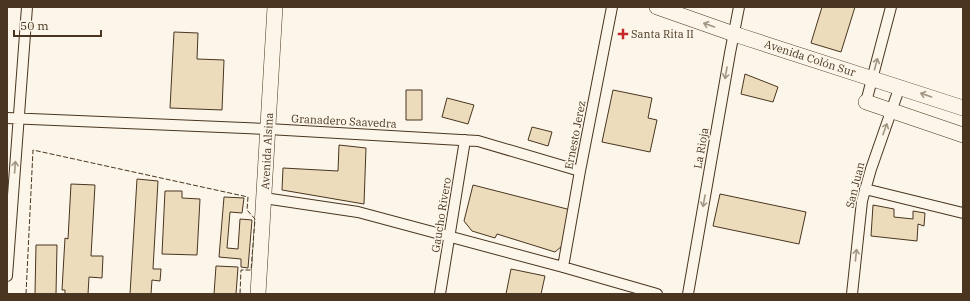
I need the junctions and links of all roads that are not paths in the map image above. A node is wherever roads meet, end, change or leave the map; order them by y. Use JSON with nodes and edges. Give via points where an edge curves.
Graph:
{"nodes":[{"id":1,"x":27,"y":7,"type":"edge"},
{"id":2,"x":275,"y":7,"type":"edge"},
{"id":3,"x":612,"y":7,"type":"edge"},
{"id":4,"x":657,"y":7,"type":"edge"},
{"id":5,"x":739,"y":7,"type":"edge"},
{"id":6,"x":891,"y":7,"type":"edge"},
{"id":7,"x":734,"y":34,"type":"junction"},
{"id":8,"x":872,"y":79,"type":"junction"},
{"id":9,"x":900,"y":86,"type":"junction"},
{"id":10,"x":866,"y":102,"type":"joint"},
{"id":11,"x":963,"y":108,"type":"edge"},
{"id":12,"x":892,"y":111,"type":"junction"},
{"id":13,"x":7,"y":118,"type":"edge"},
{"id":14,"x":19,"y":118,"type":"junction"},
{"id":15,"x":268,"y":129,"type":"junction"},
{"id":16,"x":963,"y":135,"type":"edge"},
{"id":17,"x":465,"y":140,"type":"junction"},
{"id":18,"x":580,"y":171,"type":"junction"},
{"id":19,"x":865,"y":189,"type":"junction"},
{"id":20,"x":264,"y":198,"type":"junction"},
{"id":21,"x":963,"y":213,"type":"edge"},
{"id":22,"x":450,"y":237,"type":"junction"},
{"id":23,"x":563,"y":267,"type":"junction"},
{"id":24,"x":7,"y":276,"type":"edge"},
{"id":25,"x":258,"y":294,"type":"edge"},
{"id":26,"x":440,"y":294,"type":"edge"},
{"id":27,"x":657,"y":294,"type":"edge"},
{"id":28,"x":688,"y":294,"type":"edge"},
{"id":29,"x":852,"y":294,"type":"edge"}],
"edges":[{"from":1,"to":14,"type":"street"},
{"from":2,"to":15,"type":"main road","name":"Avenida Alsina"},
{"from":3,"to":18,"type":"street","name":"Ernesto Jerez"},
{"from":7,"to":4,"type":"main road","name":"Avenida Colón Sur","one_way":true},
{"from":5,"to":7,"type":"street","name":"La Rioja"},
{"from":8,"to":6,"type":"street","one_way":true},
{"from":7,"to":8,"type":"main road","name":"Avenida Colón Sur"},
{"from":7,"to":28,"type":"street","name":"La Rioja","one_way":true},
{"from":8,"to":9,"type":"main road","name":"Avenida Colón Sur"},
{"from":8,"to":10,"type":"street"},
{"from":11,"to":9,"type":"main road","name":"Avenida Colón Sur","one_way":true},
{"from":9,"to":12,"type":"street","name":"San Juan"},
{"from":10,"to":12,"type":"main road"},
{"from":12,"to":16,"type":"main road"},
{"from":19,"to":12,"type":"street","name":"San Juan","one_way":true},
{"from":13,"to":14,"type":"street","name":"Granadero Saavedra"},
{"from":14,"to":15,"type":"street","name":"Granadero Saavedra"},
{"from":24,"to":14,"type":"street","one_way":true},
{"from":15,"to":17,"type":"street","name":"Granadero Saavedra"},
{"from":15,"to":20,"type":"main road","name":"Avenida Alsina"},
{"from":17,"to":18,"type":"street","name":"Granadero Saavedra","via":[[490,144]]},
{"from":17,"to":22,"type":"street","name":"Gaucho Rivero"},
{"from":18,"to":23,"type":"street","name":"Ernesto Jerez"},
{"from":19,"to":21,"type":"street"},
{"from":29,"to":19,"type":"street","name":"San Juan","one_way":true},
{"from":20,"to":22,"type":"street","via":[[352,211]]},
{"from":20,"to":25,"type":"main road","name":"Avenida Alsina"},
{"from":22,"to":23,"type":"street"},
{"from":22,"to":26,"type":"street","name":"Gaucho Rivero"},
{"from":23,"to":27,"type":"street"}]}
